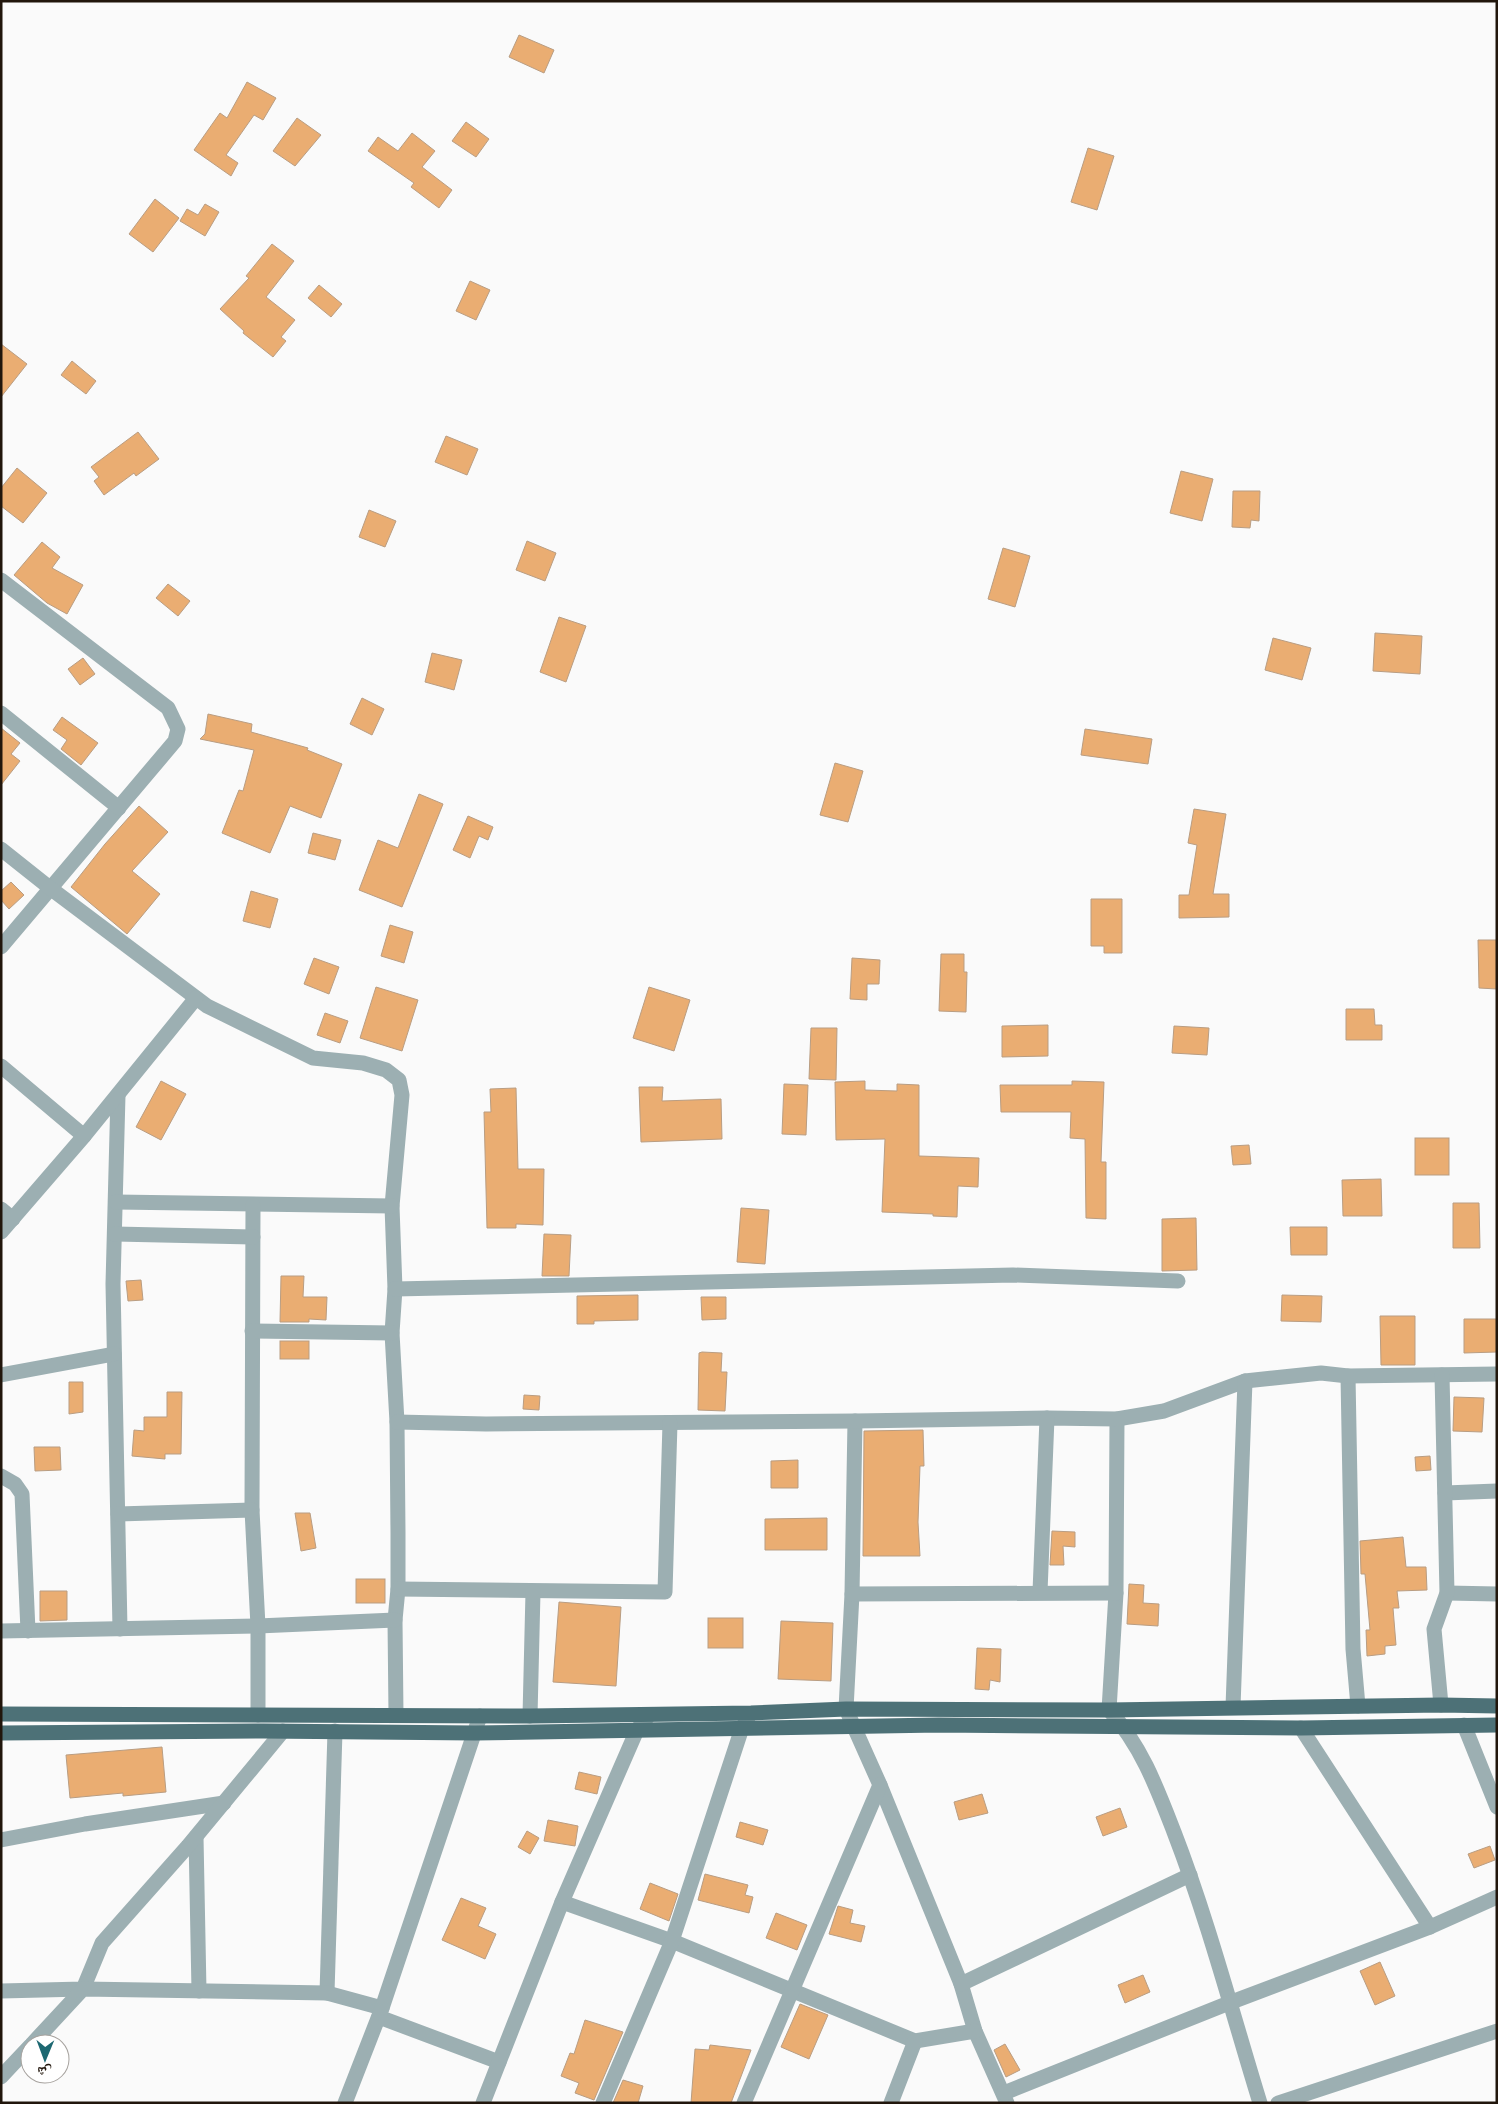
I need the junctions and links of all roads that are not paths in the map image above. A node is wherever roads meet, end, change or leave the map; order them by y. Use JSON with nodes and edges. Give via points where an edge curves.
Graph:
{"nodes":[{"id":1,"x":1,"y":580,"type":"edge"},
{"id":2,"x":1,"y":713,"type":"edge"},
{"id":3,"x":119,"y":808,"type":"junction"},
{"id":4,"x":1,"y":849,"type":"edge"},
{"id":5,"x":50,"y":888,"type":"junction"},
{"id":6,"x":1,"y":947,"type":"edge"},
{"id":7,"x":196,"y":998,"type":"junction"},
{"id":8,"x":1,"y":1066,"type":"edge"},
{"id":9,"x":118,"y":1094,"type":"junction"},
{"id":10,"x":84,"y":1136,"type":"junction"},
{"id":11,"x":116,"y":1202,"type":"junction"},
{"id":12,"x":253,"y":1204,"type":"junction"},
{"id":13,"x":392,"y":1206,"type":"junction"},
{"id":14,"x":7,"y":1214,"type":"edge"},
{"id":15,"x":1,"y":1232,"type":"edge"},
{"id":16,"x":115,"y":1234,"type":"junction"},
{"id":17,"x":252,"y":1237,"type":"junction"},
{"id":18,"x":1178,"y":1281,"type":"dead end"},
{"id":19,"x":395,"y":1289,"type":"junction"},
{"id":20,"x":252,"y":1331,"type":"junction"},
{"id":21,"x":392,"y":1333,"type":"junction"},
{"id":22,"x":114,"y":1354,"type":"junction"},
{"id":23,"x":1497,"y":1374,"type":"edge"},
{"id":24,"x":1,"y":1375,"type":"edge"},
{"id":25,"x":1442,"y":1375,"type":"junction"},
{"id":26,"x":1348,"y":1376,"type":"junction"},
{"id":27,"x":1245,"y":1381,"type":"junction"},
{"id":28,"x":1046,"y":1418,"type":"junction"},
{"id":29,"x":1117,"y":1418,"type":"junction"},
{"id":30,"x":855,"y":1421,"type":"junction"},
{"id":31,"x":397,"y":1422,"type":"junction"},
{"id":32,"x":670,"y":1422,"type":"junction"},
{"id":33,"x":1,"y":1476,"type":"edge"},
{"id":34,"x":1497,"y":1491,"type":"edge"},
{"id":35,"x":1445,"y":1493,"type":"junction"},
{"id":36,"x":252,"y":1510,"type":"junction"},
{"id":37,"x":118,"y":1514,"type":"junction"},
{"id":38,"x":398,"y":1589,"type":"junction"},
{"id":39,"x":533,"y":1592,"type":"junction"},
{"id":40,"x":1040,"y":1592,"type":"junction"},
{"id":41,"x":1116,"y":1593,"type":"junction"},
{"id":42,"x":1447,"y":1593,"type":"junction"},
{"id":43,"x":852,"y":1594,"type":"junction"},
{"id":44,"x":1497,"y":1594,"type":"edge"},
{"id":45,"x":395,"y":1620,"type":"junction"},
{"id":46,"x":258,"y":1626,"type":"junction"},
{"id":47,"x":120,"y":1629,"type":"junction"},
{"id":48,"x":1,"y":1631,"type":"edge"},
{"id":49,"x":28,"y":1631,"type":"junction"},
{"id":50,"x":1441,"y":1704,"type":"junction"},
{"id":51,"x":1358,"y":1706,"type":"junction"},
{"id":52,"x":1497,"y":1706,"type":"edge"},
{"id":53,"x":1233,"y":1707,"type":"junction"},
{"id":54,"x":846,"y":1709,"type":"junction"},
{"id":55,"x":1109,"y":1710,"type":"junction"},
{"id":56,"x":751,"y":1713,"type":"junction"},
{"id":57,"x":1,"y":1714,"type":"edge"},
{"id":58,"x":258,"y":1715,"type":"junction"},
{"id":59,"x":396,"y":1715,"type":"junction"},
{"id":60,"x":649,"y":1715,"type":"junction"},
{"id":61,"x":480,"y":1716,"type":"junction"},
{"id":62,"x":530,"y":1716,"type":"junction"},
{"id":63,"x":1464,"y":1725,"type":"junction"},
{"id":64,"x":1497,"y":1725,"type":"edge"},
{"id":65,"x":852,"y":1727,"type":"junction"},
{"id":66,"x":1125,"y":1727,"type":"junction"},
{"id":67,"x":742,"y":1728,"type":"junction"},
{"id":68,"x":1301,"y":1728,"type":"junction"},
{"id":69,"x":637,"y":1730,"type":"junction"},
{"id":70,"x":283,"y":1731,"type":"junction"},
{"id":71,"x":335,"y":1731,"type":"junction"},
{"id":72,"x":475,"y":1732,"type":"junction"},
{"id":73,"x":1,"y":1733,"type":"edge"},
{"id":74,"x":880,"y":1785,"type":"junction"},
{"id":75,"x":224,"y":1803,"type":"junction"},
{"id":76,"x":1497,"y":1807,"type":"edge"},
{"id":77,"x":196,"y":1837,"type":"junction"},
{"id":78,"x":1,"y":1840,"type":"edge"},
{"id":79,"x":1190,"y":1875,"type":"junction"},
{"id":80,"x":1497,"y":1897,"type":"edge"},
{"id":81,"x":562,"y":1902,"type":"junction"},
{"id":82,"x":1430,"y":1927,"type":"junction"},
{"id":83,"x":672,"y":1941,"type":"junction"},
{"id":84,"x":961,"y":1984,"type":"junction"},
{"id":85,"x":82,"y":1989,"type":"junction"},
{"id":86,"x":791,"y":1990,"type":"junction"},
{"id":87,"x":1,"y":1991,"type":"edge"},
{"id":88,"x":198,"y":1991,"type":"junction"},
{"id":89,"x":327,"y":1993,"type":"junction"},
{"id":90,"x":1230,"y":2003,"type":"junction"},
{"id":91,"x":380,"y":2013,"type":"junction"},
{"id":92,"x":975,"y":2031,"type":"junction"},
{"id":93,"x":1497,"y":2031,"type":"edge"},
{"id":94,"x":41,"y":2034,"type":"edge"},
{"id":95,"x":915,"y":2041,"type":"junction"},
{"id":96,"x":20,"y":2057,"type":"edge"},
{"id":97,"x":499,"y":2062,"type":"junction"},
{"id":98,"x":1,"y":2077,"type":"edge"},
{"id":99,"x":1006,"y":2098,"type":"edge"},
{"id":100,"x":345,"y":2103,"type":"edge"},
{"id":101,"x":483,"y":2103,"type":"edge"},
{"id":102,"x":604,"y":2103,"type":"edge"},
{"id":103,"x":744,"y":2103,"type":"edge"},
{"id":104,"x":890,"y":2103,"type":"edge"},
{"id":105,"x":1260,"y":2103,"type":"edge"},
{"id":106,"x":1278,"y":2103,"type":"edge"}],
"edges":[{"from":1,"to":3,"type":"street","via":[[168,708],[174,718],[178,729],[175,741]]},
{"from":2,"to":3,"type":"street"},
{"from":3,"to":5,"type":"street"},
{"from":4,"to":5,"type":"street"},
{"from":5,"to":6,"type":"street"},
{"from":5,"to":7,"type":"street"},
{"from":7,"to":9,"type":"street"},
{"from":7,"to":13,"type":"street","via":[[313,1058],[363,1063],[386,1070],[399,1080],[402,1095]]},
{"from":8,"to":10,"type":"street"},
{"from":9,"to":10,"type":"street"},
{"from":9,"to":11,"type":"street"},
{"from":10,"to":14,"type":"street"},
{"from":11,"to":12,"type":"street"},
{"from":11,"to":16,"type":"street"},
{"from":12,"to":13,"type":"street"},
{"from":12,"to":17,"type":"street"},
{"from":13,"to":19,"type":"street"},
{"from":14,"to":15,"type":"street"},
{"from":16,"to":17,"type":"street"},
{"from":16,"to":22,"type":"street"},
{"from":17,"to":20,"type":"street"},
{"from":18,"to":19,"type":"street","via":[[1013,1275]]},
{"from":19,"to":21,"type":"street"},
{"from":20,"to":21,"type":"street"},
{"from":20,"to":36,"type":"street"},
{"from":21,"to":31,"type":"street"},
{"from":22,"to":24,"type":"street"},
{"from":22,"to":37,"type":"street"},
{"from":23,"to":25,"type":"street"},
{"from":25,"to":26,"type":"street"},
{"from":25,"to":35,"type":"street"},
{"from":26,"to":27,"type":"street","via":[[1321,1373]]},
{"from":26,"to":51,"type":"street"},
{"from":27,"to":29,"type":"street","via":[[1164,1411]]},
{"from":27,"to":53,"type":"street"},
{"from":28,"to":29,"type":"street"},
{"from":28,"to":30,"type":"street"},
{"from":28,"to":40,"type":"street"},
{"from":29,"to":41,"type":"street"},
{"from":30,"to":32,"type":"street"},
{"from":30,"to":43,"type":"street"},
{"from":31,"to":32,"type":"street"},
{"from":31,"to":38,"type":"street"},
{"from":32,"to":39,"type":"street","via":[[665,1592]]},
{"from":33,"to":49,"type":"street","via":[[15,1484],[22,1494]]},
{"from":34,"to":35,"type":"street"},
{"from":35,"to":42,"type":"street"},
{"from":36,"to":37,"type":"street"},
{"from":36,"to":46,"type":"street"},
{"from":37,"to":47,"type":"street"},
{"from":38,"to":39,"type":"street"},
{"from":38,"to":45,"type":"street"},
{"from":39,"to":62,"type":"street"},
{"from":40,"to":41,"type":"street"},
{"from":40,"to":43,"type":"street"},
{"from":41,"to":55,"type":"street"},
{"from":42,"to":44,"type":"street"},
{"from":42,"to":50,"type":"street","via":[[1434,1629]]},
{"from":43,"to":54,"type":"street"},
{"from":45,"to":46,"type":"street"},
{"from":45,"to":59,"type":"street"},
{"from":46,"to":47,"type":"street"},
{"from":46,"to":58,"type":"street"},
{"from":47,"to":49,"type":"street"},
{"from":48,"to":49,"type":"street"},
{"from":50,"to":51,"type":"main road"},
{"from":50,"to":52,"type":"main road"},
{"from":51,"to":53,"type":"main road"},
{"from":53,"to":55,"type":"main road"},
{"from":54,"to":55,"type":"main road"},
{"from":54,"to":56,"type":"main road"},
{"from":54,"to":65,"type":"street"},
{"from":55,"to":66,"type":"street"},
{"from":56,"to":60,"type":"main road"},
{"from":56,"to":67,"type":"street"},
{"from":57,"to":58,"type":"main road"},
{"from":58,"to":59,"type":"main road"},
{"from":59,"to":61,"type":"main road"},
{"from":60,"to":62,"type":"main road"},
{"from":60,"to":69,"type":"street"},
{"from":61,"to":62,"type":"main road"},
{"from":61,"to":72,"type":"street"},
{"from":63,"to":64,"type":"main road"},
{"from":63,"to":68,"type":"main road"},
{"from":63,"to":76,"type":"street"},
{"from":65,"to":66,"type":"main road"},
{"from":65,"to":67,"type":"main road"},
{"from":65,"to":74,"type":"street"},
{"from":66,"to":68,"type":"main road"},
{"from":66,"to":79,"type":"street","via":[[1151,1772]]},
{"from":67,"to":69,"type":"main road"},
{"from":67,"to":83,"type":"street"},
{"from":68,"to":82,"type":"street"},
{"from":69,"to":72,"type":"main road"},
{"from":69,"to":81,"type":"street"},
{"from":70,"to":71,"type":"main road"},
{"from":70,"to":73,"type":"main road"},
{"from":70,"to":75,"type":"street"},
{"from":71,"to":72,"type":"main road"},
{"from":71,"to":89,"type":"street"},
{"from":72,"to":91,"type":"street"},
{"from":74,"to":84,"type":"street"},
{"from":74,"to":86,"type":"street"},
{"from":75,"to":77,"type":"street"},
{"from":75,"to":78,"type":"street"},
{"from":77,"to":85,"type":"street","via":[[102,1943]]},
{"from":77,"to":88,"type":"street"},
{"from":79,"to":84,"type":"street"},
{"from":79,"to":90,"type":"street"},
{"from":80,"to":82,"type":"street"},
{"from":81,"to":83,"type":"street"},
{"from":81,"to":97,"type":"street"},
{"from":82,"to":90,"type":"street"},
{"from":83,"to":86,"type":"street"},
{"from":83,"to":102,"type":"street"},
{"from":84,"to":92,"type":"street"},
{"from":85,"to":87,"type":"street"},
{"from":85,"to":88,"type":"street"},
{"from":85,"to":94,"type":"street"},
{"from":86,"to":95,"type":"street"},
{"from":86,"to":103,"type":"street"},
{"from":88,"to":89,"type":"street"},
{"from":89,"to":91,"type":"street"},
{"from":90,"to":99,"type":"street"},
{"from":90,"to":105,"type":"street"},
{"from":91,"to":97,"type":"street"},
{"from":91,"to":100,"type":"street"},
{"from":92,"to":95,"type":"street"},
{"from":92,"to":99,"type":"street"},
{"from":93,"to":106,"type":"street"},
{"from":95,"to":104,"type":"street"},
{"from":96,"to":98,"type":"street"},
{"from":97,"to":101,"type":"street"}]}
